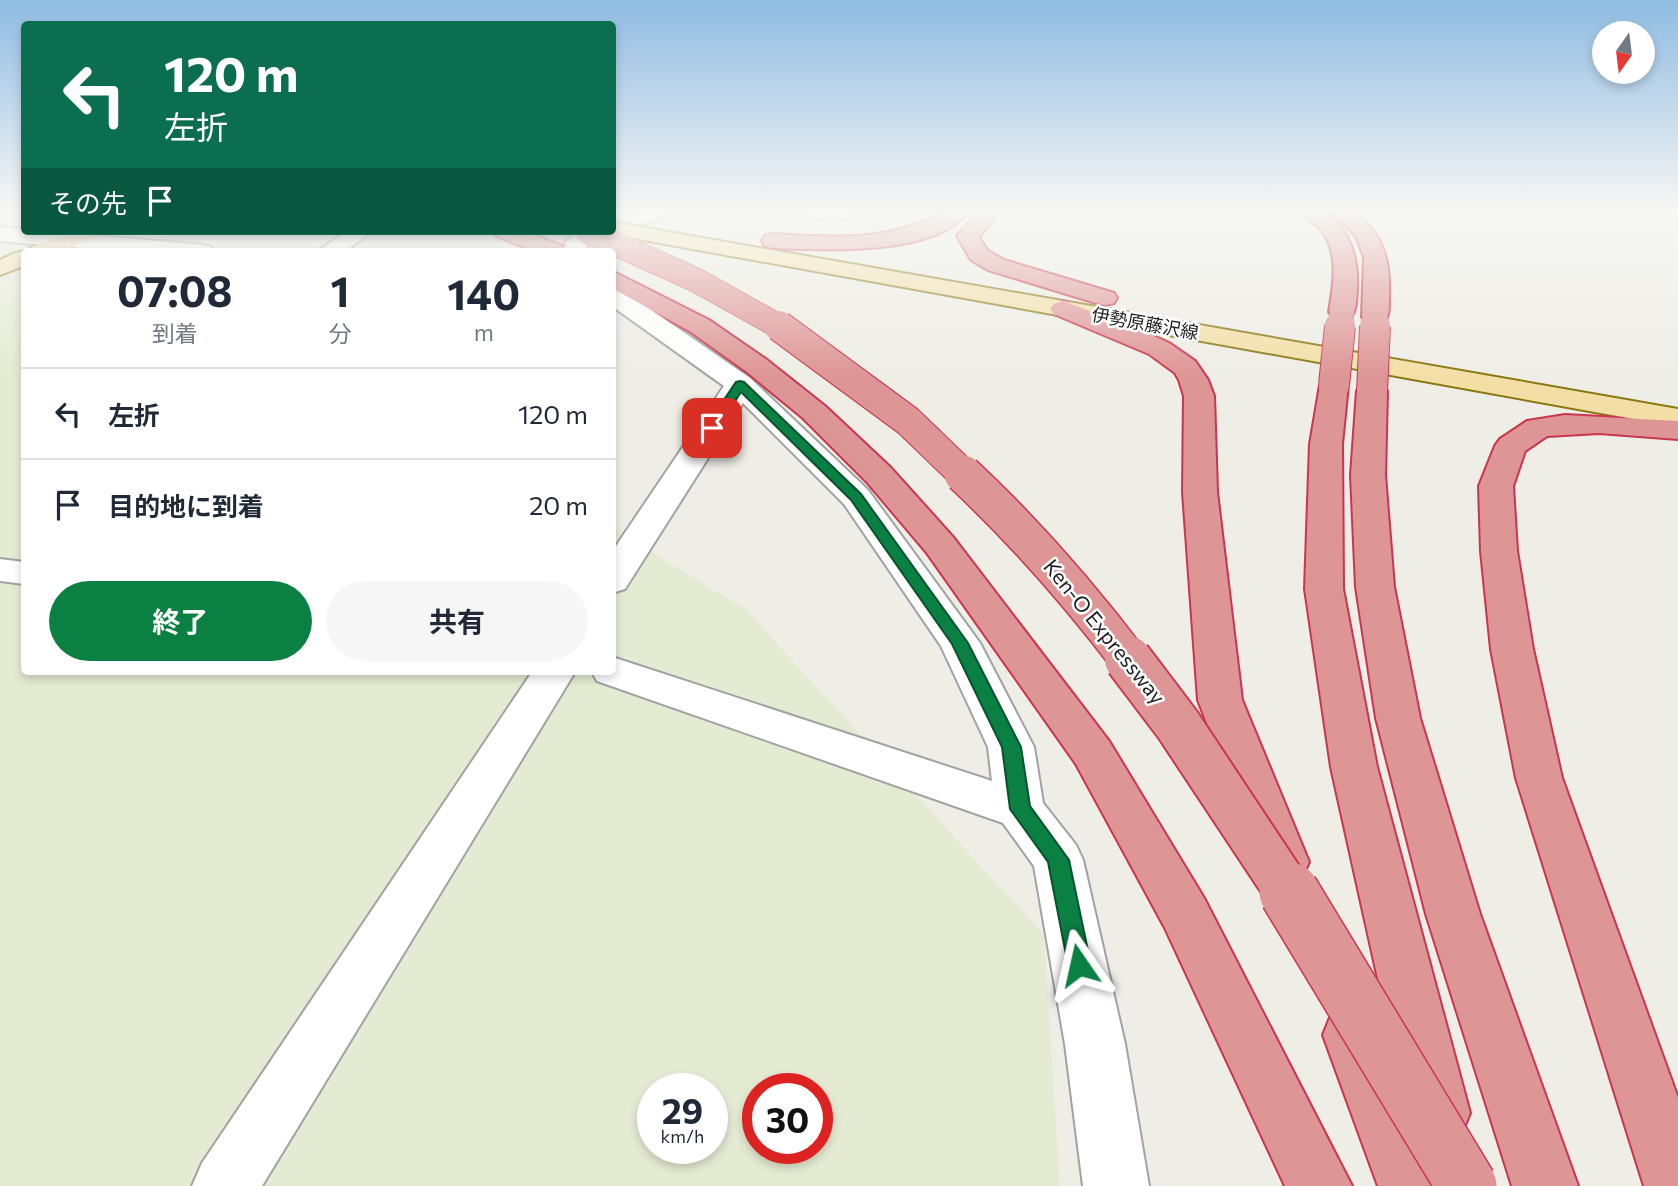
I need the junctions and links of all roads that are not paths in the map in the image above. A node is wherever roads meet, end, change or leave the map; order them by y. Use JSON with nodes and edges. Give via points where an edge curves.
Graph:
{"nodes":[{"id":1,"x":666,"y":265,"type":"edge"},
{"id":2,"x":817,"y":265,"type":"edge"},
{"id":3,"x":914,"y":265,"type":"edge"},
{"id":4,"x":997,"y":265,"type":"edge"},
{"id":5,"x":1347,"y":265,"type":"edge"},
{"id":6,"x":1377,"y":265,"type":"edge"},
{"id":7,"x":616,"y":280,"type":"edge"},
{"id":8,"x":616,"y":297,"type":"edge"},
{"id":9,"x":1110,"y":299,"type":"junction"},
{"id":10,"x":1063,"y":309,"type":"junction"},
{"id":11,"x":740,"y":384,"type":"junction"},
{"id":12,"x":1353,"y":388,"type":"junction"},
{"id":13,"x":1652,"y":388,"type":"dead end"},
{"id":14,"x":1678,"y":418,"type":"edge"},
{"id":15,"x":1678,"y":430,"type":"edge"},
{"id":16,"x":0,"y":570,"type":"edge"},
{"id":17,"x":21,"y":573,"type":"edge"},
{"id":18,"x":616,"y":575,"type":"edge"},
{"id":19,"x":616,"y":672,"type":"edge"},
{"id":20,"x":552,"y":675,"type":"edge"},
{"id":21,"x":1020,"y":809,"type":"junction"},
{"id":22,"x":225,"y":1186,"type":"edge"},
{"id":23,"x":1116,"y":1186,"type":"edge"},
{"id":24,"x":1319,"y":1186,"type":"edge"},
{"id":25,"x":1411,"y":1186,"type":"edge"},
{"id":26,"x":1457,"y":1186,"type":"edge"},
{"id":27,"x":1467,"y":1186,"type":"edge"},
{"id":28,"x":1545,"y":1186,"type":"edge"},
{"id":29,"x":1677,"y":1186,"type":"edge"}],
"edges":[{"from":1,"to":27,"type":"highway","name":"Ken-O Expressway","bridge":true,"via":[[745,306],[859,381],[991,497],[1058,571],[1142,674],[1222,789]]},
{"from":2,"to":10,"type":"main road","name":"伊勢原藤沢線"},
{"from":3,"to":9,"type":"main road","name":"伊勢原藤沢線"},
{"from":4,"to":9,"type":"highway"},
{"from":5,"to":12,"type":"highway","bridge":true,"via":[[1342,312]]},
{"from":6,"to":12,"type":"highway","bridge":true,"via":[[1375,317]]},
{"from":7,"to":24,"type":"highway","via":[[700,326],[814,412],[879,475],[940,545],[1093,753],[1185,914]]},
{"from":8,"to":11,"type":"street"},
{"from":9,"to":13,"type":"main road","name":"伊勢原藤沢線"},
{"from":10,"to":14,"type":"main road","name":"伊勢原藤沢線"},
{"from":10,"to":25,"type":"highway","via":[[1171,357],[1188,369],[1194,382],[1199,396],[1200,492],[1220,700]]},
{"from":11,"to":18,"type":"street"},
{"from":11,"to":21,"type":"street","via":[[856,497],[960,643],[1011,747]]},
{"from":12,"to":26,"type":"highway","via":[[1326,444],[1324,589],[1354,767]]},
{"from":12,"to":28,"type":"highway","via":[[1368,475],[1375,587],[1398,718],[1453,914]]},
{"from":15,"to":29,"type":"highway","via":[[1599,424],[1538,428],[1511,446],[1496,486],[1511,649],[1539,778]]},
{"from":16,"to":17,"type":"street"},
{"from":19,"to":21,"type":"street"},
{"from":20,"to":22,"type":"street"},
{"from":21,"to":23,"type":"street","via":[[1058,860],[1095,1044]]}]}
